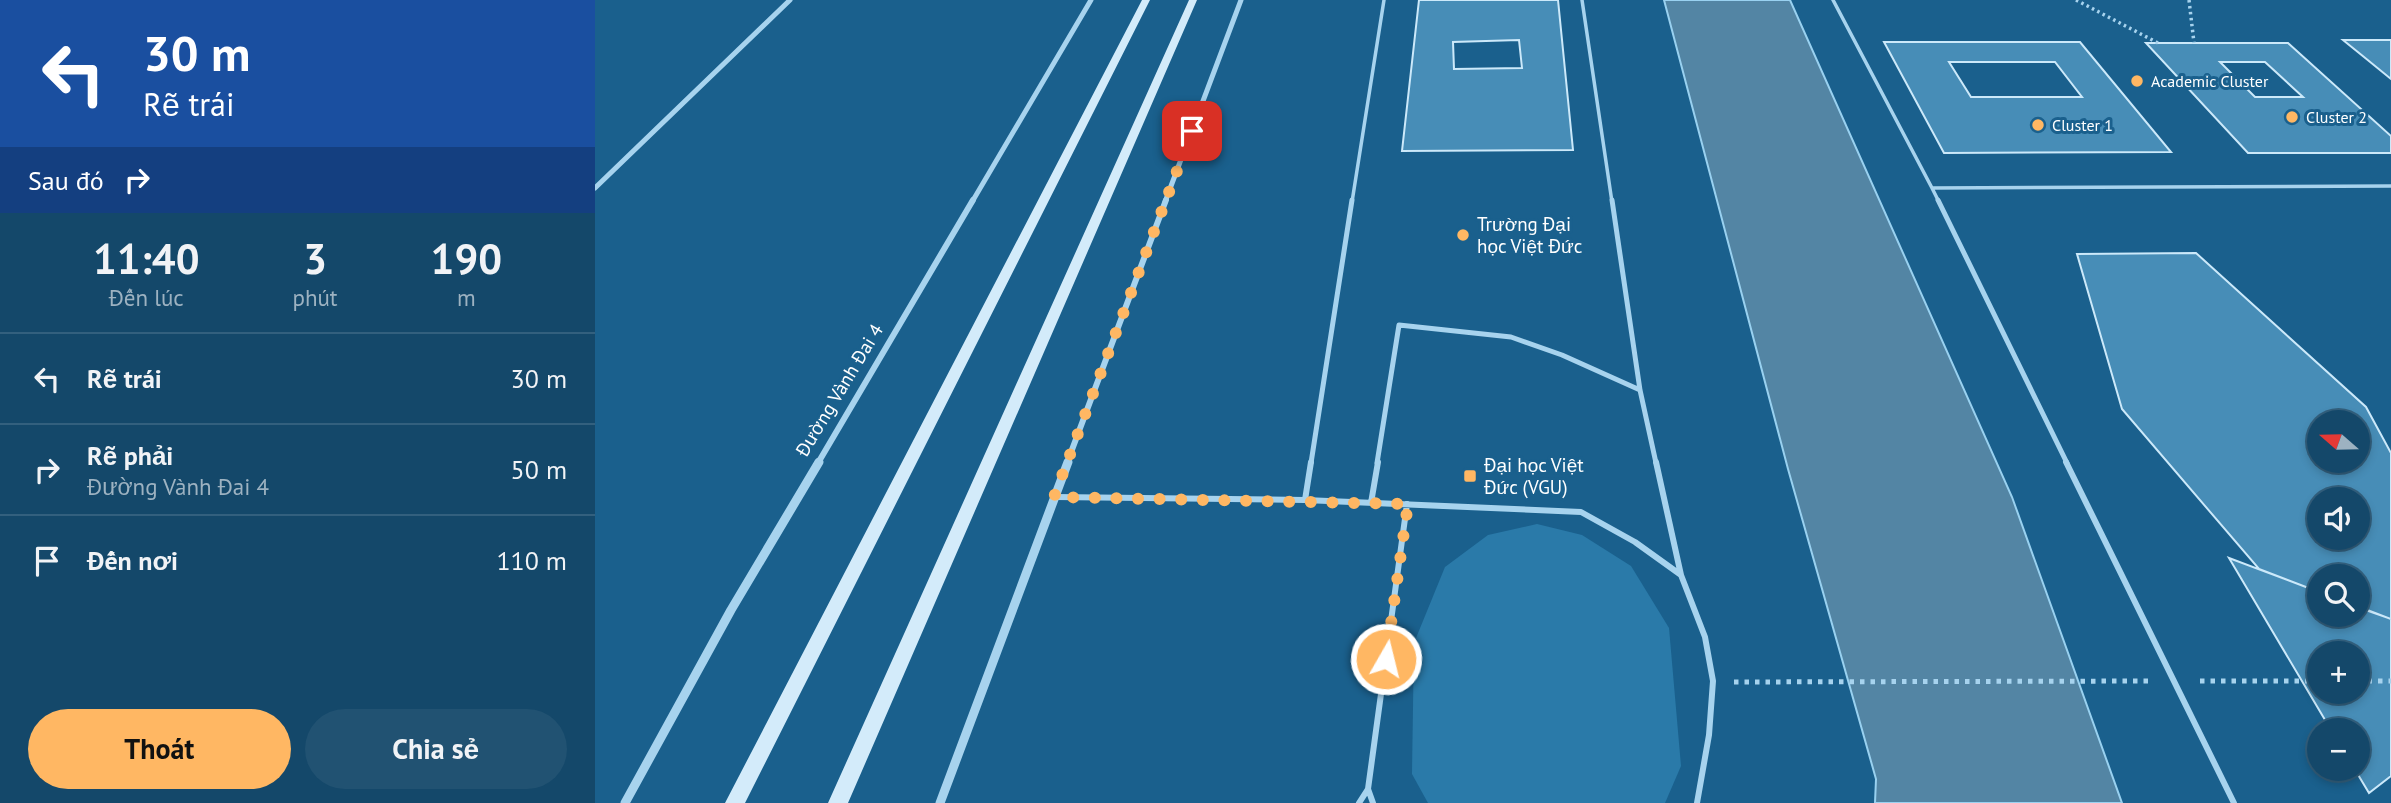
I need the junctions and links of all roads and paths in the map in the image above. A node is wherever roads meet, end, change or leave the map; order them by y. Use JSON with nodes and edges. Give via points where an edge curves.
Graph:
{"nodes":[{"id":1,"x":790,"y":0,"type":"edge"},
{"id":2,"x":1091,"y":0,"type":"edge"},
{"id":3,"x":1146,"y":0,"type":"edge"},
{"id":4,"x":1193,"y":0,"type":"edge"},
{"id":5,"x":1241,"y":0,"type":"edge"},
{"id":6,"x":1384,"y":0,"type":"edge"},
{"id":7,"x":1582,"y":0,"type":"edge"},
{"id":8,"x":1833,"y":0,"type":"edge"},
{"id":9,"x":2076,"y":0,"type":"edge"},
{"id":10,"x":2189,"y":0,"type":"edge"},
{"id":11,"x":2158,"y":43,"type":"dead end"},
{"id":12,"x":2194,"y":43,"type":"dead end"},
{"id":13,"x":2391,"y":186,"type":"edge"},
{"id":14,"x":595,"y":188,"type":"edge"},
{"id":15,"x":1931,"y":188,"type":"junction"},
{"id":16,"x":1640,"y":390,"type":"junction"},
{"id":17,"x":1054,"y":497,"type":"junction"},
{"id":18,"x":1305,"y":500,"type":"junction"},
{"id":19,"x":1371,"y":503,"type":"junction"},
{"id":20,"x":1408,"y":504,"type":"junction"},
{"id":21,"x":1681,"y":575,"type":"junction"},
{"id":22,"x":1713,"y":681,"type":"junction"},
{"id":23,"x":2085,"y":681,"type":"dead end"},
{"id":24,"x":2370,"y":681,"type":"edge"},
{"id":25,"x":2391,"y":681,"type":"edge"},
{"id":26,"x":1368,"y":789,"type":"junction"},
{"id":27,"x":625,"y":803,"type":"edge"},
{"id":28,"x":735,"y":803,"type":"edge"},
{"id":29,"x":838,"y":803,"type":"edge"},
{"id":30,"x":940,"y":803,"type":"edge"},
{"id":31,"x":1359,"y":803,"type":"edge"},
{"id":32,"x":1373,"y":803,"type":"edge"},
{"id":33,"x":1697,"y":803,"type":"edge"},
{"id":34,"x":2234,"y":803,"type":"edge"}],
"edges":[{"from":1,"to":14,"type":"street"},
{"from":2,"to":27,"type":"street","name":"Đường Vành Đai 4","via":[[731,610]]},
{"from":3,"to":28,"type":"main road"},
{"from":4,"to":29,"type":"main road"},
{"from":5,"to":17,"type":"street"},
{"from":6,"to":18,"type":"lane"},
{"from":7,"to":16,"type":"lane"},
{"from":8,"to":15,"type":"lane"},
{"from":9,"to":11,"type":"path"},
{"from":10,"to":12,"type":"path"},
{"from":13,"to":15,"type":"lane"},
{"from":15,"to":34,"type":"lane"},
{"from":16,"to":19,"type":"lane","via":[[1511,337],[1399,325]]},
{"from":16,"to":21,"type":"lane"},
{"from":17,"to":18,"type":"lane"},
{"from":17,"to":30,"type":"street"},
{"from":18,"to":19,"type":"lane"},
{"from":19,"to":20,"type":"lane"},
{"from":20,"to":21,"type":"lane","via":[[1581,512]]},
{"from":20,"to":26,"type":"lane"},
{"from":21,"to":22,"type":"lane","via":[[1705,637]]},
{"from":22,"to":23,"type":"path"},
{"from":22,"to":33,"type":"lane"},
{"from":24,"to":25,"type":"path"},
{"from":26,"to":31,"type":"lane"},
{"from":26,"to":32,"type":"lane"}]}
